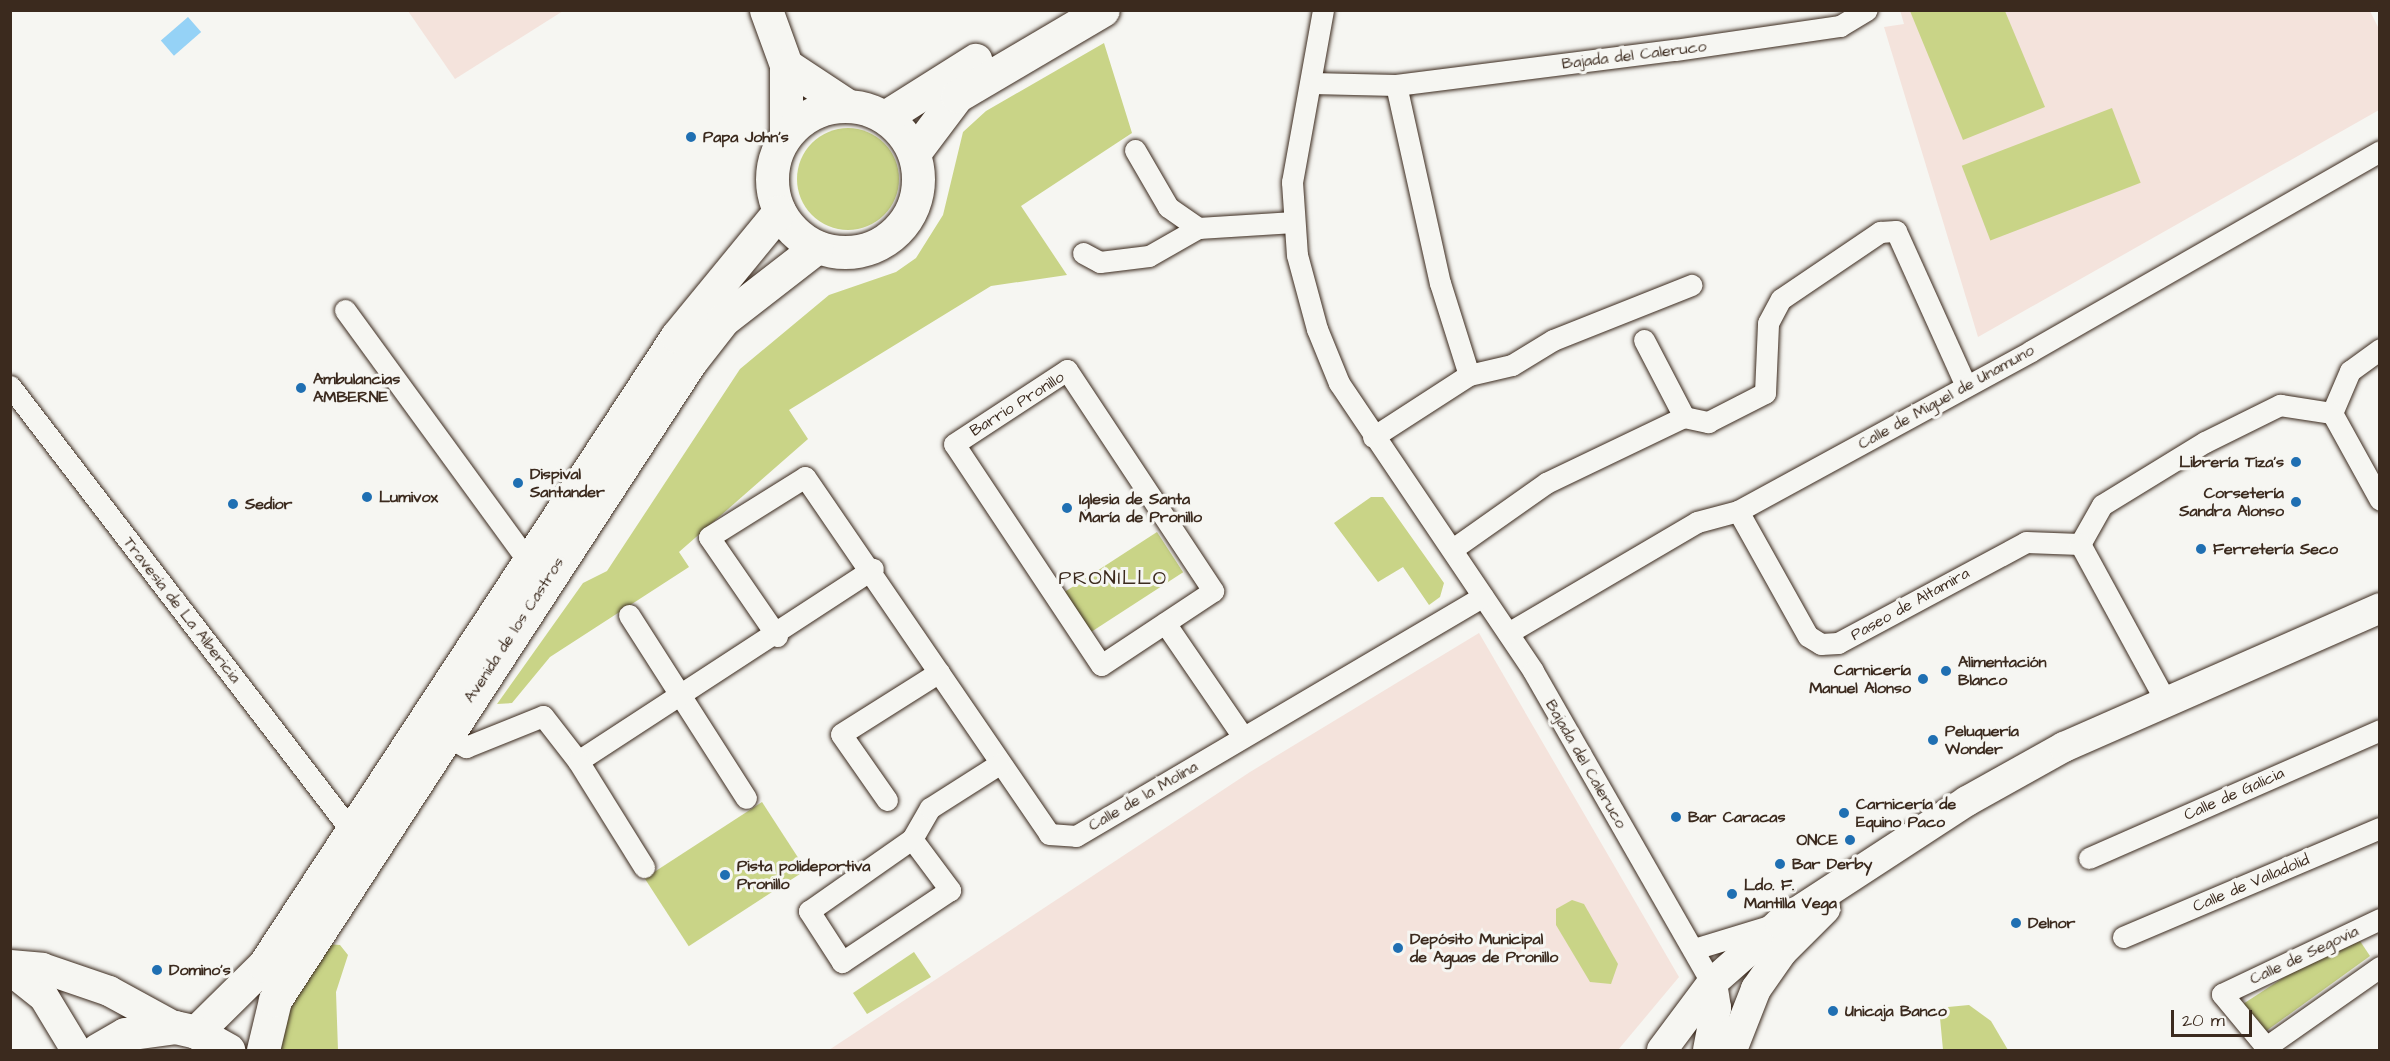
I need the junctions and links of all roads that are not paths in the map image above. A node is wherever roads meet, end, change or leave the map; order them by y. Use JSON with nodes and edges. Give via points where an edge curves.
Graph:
{"nodes":[{"id":1,"x":766,"y":10,"type":"edge"},
{"id":2,"x":1058,"y":10,"type":"edge"},
{"id":3,"x":1103,"y":10,"type":"edge"},
{"id":4,"x":1323,"y":10,"type":"edge"},
{"id":5,"x":1867,"y":10,"type":"edge"},
{"id":6,"x":786,"y":65,"type":"junction"},
{"id":7,"x":1311,"y":83,"type":"junction"},
{"id":8,"x":1396,"y":85,"type":"junction"},
{"id":9,"x":848,"y":106,"type":"junction"},
{"id":10,"x":885,"y":117,"type":"junction"},
{"id":11,"x":786,"y":135,"type":"junction"},
{"id":12,"x":1135,"y":150,"type":"dead end"},
{"id":13,"x":2379,"y":151,"type":"edge"},
{"id":14,"x":914,"y":153,"type":"junction"},
{"id":15,"x":779,"y":212,"type":"junction"},
{"id":16,"x":1294,"y":222,"type":"junction"},
{"id":17,"x":1198,"y":228,"type":"junction"},
{"id":18,"x":817,"y":247,"type":"junction"},
{"id":19,"x":1083,"y":253,"type":"dead end"},
{"id":20,"x":1691,"y":285,"type":"dead end"},
{"id":21,"x":345,"y":310,"type":"dead end"},
{"id":22,"x":1644,"y":340,"type":"dead end"},
{"id":23,"x":2379,"y":349,"type":"edge"},
{"id":24,"x":1469,"y":375,"type":"junction"},
{"id":25,"x":10,"y":386,"type":"edge"},
{"id":26,"x":1966,"y":386,"type":"junction"},
{"id":27,"x":2332,"y":413,"type":"junction"},
{"id":28,"x":1684,"y":417,"type":"junction"},
{"id":29,"x":1372,"y":437,"type":"junction"},
{"id":30,"x":2379,"y":500,"type":"edge"},
{"id":31,"x":1738,"y":511,"type":"junction"},
{"id":32,"x":2080,"y":544,"type":"junction"},
{"id":33,"x":1454,"y":548,"type":"junction"},
{"id":34,"x":530,"y":564,"type":"junction"},
{"id":35,"x":873,"y":569,"type":"junction"},
{"id":36,"x":1483,"y":596,"type":"junction"},
{"id":37,"x":2379,"y":608,"type":"edge"},
{"id":38,"x":629,"y":615,"type":"dead end"},
{"id":39,"x":1165,"y":623,"type":"junction"},
{"id":40,"x":1508,"y":633,"type":"junction"},
{"id":41,"x":777,"y":636,"type":"junction"},
{"id":42,"x":939,"y":672,"type":"junction"},
{"id":43,"x":681,"y":696,"type":"junction"},
{"id":44,"x":2166,"y":702,"type":"junction"},
{"id":45,"x":2379,"y":730,"type":"edge"},
{"id":46,"x":446,"y":736,"type":"junction"},
{"id":47,"x":1243,"y":737,"type":"junction"},
{"id":48,"x":578,"y":761,"type":"junction"},
{"id":49,"x":999,"y":764,"type":"junction"},
{"id":50,"x":746,"y":798,"type":"dead end"},
{"id":51,"x":887,"y":800,"type":"dead end"},
{"id":52,"x":2379,"y":828,"type":"edge"},
{"id":53,"x":353,"y":833,"type":"junction"},
{"id":54,"x":912,"y":839,"type":"junction"},
{"id":55,"x":2089,"y":858,"type":"dead end"},
{"id":56,"x":644,"y":867,"type":"dead end"},
{"id":57,"x":1859,"y":874,"type":"junction"},
{"id":58,"x":2379,"y":920,"type":"edge"},
{"id":59,"x":1780,"y":923,"type":"junction"},
{"id":60,"x":2123,"y":937,"type":"dead end"},
{"id":61,"x":1694,"y":949,"type":"junction"},
{"id":62,"x":10,"y":965,"type":"edge"},
{"id":63,"x":2379,"y":967,"type":"edge"},
{"id":64,"x":10,"y":970,"type":"edge"},
{"id":65,"x":1712,"y":983,"type":"junction"},
{"id":66,"x":185,"y":1029,"type":"junction"},
{"id":67,"x":76,"y":1050,"type":"edge"},
{"id":68,"x":97,"y":1050,"type":"edge"},
{"id":69,"x":228,"y":1050,"type":"edge"},
{"id":70,"x":264,"y":1050,"type":"edge"},
{"id":71,"x":1662,"y":1050,"type":"edge"},
{"id":72,"x":1708,"y":1050,"type":"edge"},
{"id":73,"x":1732,"y":1050,"type":"edge"}],
"edges":[{"from":1,"to":6,"type":"main road"},
{"from":2,"to":10,"type":"main road"},
{"from":3,"to":14,"type":"main road","via":[[957,96]]},
{"from":4,"to":7,"type":"street","name":"Bajada del Caleruco"},
{"from":5,"to":8,"type":"street","name":"Bajada del Caleruco","via":[[1840,26]]},
{"from":6,"to":9,"type":"main road"},
{"from":6,"to":11,"type":"main road"},
{"from":7,"to":8,"type":"street","name":"Bajada del Caleruco"},
{"from":7,"to":16,"type":"street","name":"Bajada del Caleruco","via":[[1292,183]]},
{"from":8,"to":24,"type":"street","via":[[1440,283]]},
{"from":9,"to":10,"type":"main road"},
{"from":9,"to":11,"type":"main road","via":[[825,108]]},
{"from":10,"to":14,"type":"main road"},
{"from":11,"to":15,"type":"main road","via":[[772,173]]},
{"from":12,"to":17,"type":"street","via":[[1168,207]]},
{"from":13,"to":26,"type":"street","name":"Calle de Miguel de Unamuno"},
{"from":14,"to":18,"type":"main road","via":[[918,196],[897,233],[859,252]]},
{"from":15,"to":18,"type":"main road","via":[[795,233]]},
{"from":15,"to":34,"type":"main road","name":"Avenida de los Castros","via":[[677,336]]},
{"from":16,"to":17,"type":"street"},
{"from":16,"to":29,"type":"street","name":"Bajada del Caleruco","via":[[1317,329],[1339,383]]},
{"from":17,"to":19,"type":"street","via":[[1149,256],[1100,262]]},
{"from":18,"to":46,"type":"main road","name":"Avenida de los Castros","via":[[723,320],[691,361]]},
{"from":20,"to":24,"type":"street","via":[[1552,340],[1512,365]]},
{"from":21,"to":34,"type":"street","name":"Avenida de los Castros"},
{"from":22,"to":28,"type":"street"},
{"from":23,"to":27,"type":"street","via":[[2350,371]]},
{"from":24,"to":29,"type":"street"},
{"from":25,"to":53,"type":"street","name":"Travesía de La Albericia"},
{"from":26,"to":28,"type":"street","via":[[1896,231],[1880,232],[1781,299],[1768,323],[1765,393],[1708,422]]},
{"from":26,"to":31,"type":"street","name":"Calle de Miguel de Unamuno"},
{"from":27,"to":30,"type":"street"},
{"from":27,"to":32,"type":"street","via":[[2280,405],[2205,442],[2102,505]]},
{"from":28,"to":33,"type":"street","via":[[1546,483]]},
{"from":29,"to":33,"type":"street","name":"Bajada del Caleruco"},
{"from":31,"to":32,"type":"street","name":"Paseo de Altamira","via":[[1809,636],[1821,644],[1838,643],[2026,542]]},
{"from":31,"to":40,"type":"street","name":"Calle de Miguel de Unamuno","via":[[1697,522]]},
{"from":32,"to":44,"type":"street"},
{"from":33,"to":36,"type":"street","name":"Bajada del Caleruco"},
{"from":34,"to":53,"type":"main road","name":"Avenida de los Castros"},
{"from":35,"to":41,"type":"street"},
{"from":35,"to":41,"type":"street","name":"Calle de la Molina","via":[[805,477],[709,537]]},
{"from":35,"to":42,"type":"street","name":"Calle de la Molina"},
{"from":36,"to":40,"type":"street","name":"Bajada del Caleruco"},
{"from":36,"to":47,"type":"street","name":"Calle de la Molina"},
{"from":37,"to":44,"type":"main road"},
{"from":38,"to":43,"type":"street"},
{"from":39,"to":39,"type":"street","name":"Barrio Pronillo","via":[[1213,591],[1067,370],[954,444],[1101,666]]},
{"from":39,"to":47,"type":"street"},
{"from":40,"to":61,"type":"street","name":"Bajada del Caleruco"},
{"from":41,"to":43,"type":"street"},
{"from":42,"to":49,"type":"street","name":"Calle de la Molina"},
{"from":42,"to":51,"type":"street","via":[[841,734]]},
{"from":43,"to":48,"type":"street"},
{"from":43,"to":50,"type":"street"},
{"from":44,"to":57,"type":"main road","via":[[2033,762]]},
{"from":45,"to":55,"type":"street","name":"Calle de Galicia"},
{"from":46,"to":48,"type":"street","via":[[466,747],[543,716]]},
{"from":46,"to":70,"type":"main road","name":"Avenida de los Castros","via":[[275,1000]]},
{"from":47,"to":49,"type":"street","name":"Calle de la Molina","via":[[1076,836],[1049,834]]},
{"from":48,"to":56,"type":"street"},
{"from":49,"to":54,"type":"street","via":[[930,808]]},
{"from":52,"to":60,"type":"street","name":"Calle de Valladolid"},
{"from":53,"to":66,"type":"main road","name":"Avenida de los Castros","via":[[264,965]]},
{"from":54,"to":54,"type":"street","via":[[809,911],[842,962],[950,890]]},
{"from":57,"to":59,"type":"main road"},
{"from":57,"to":73,"type":"main road","via":[[1782,952],[1756,988]]},
{"from":58,"to":63,"type":"street","name":"Calle de Segovia","via":[[2222,994],[2266,1047]]},
{"from":59,"to":61,"type":"street"},
{"from":59,"to":65,"type":"main road"},
{"from":61,"to":65,"type":"street","name":"Bajada del Caleruco"},
{"from":62,"to":66,"type":"main road","via":[[42,968],[109,991]]},
{"from":64,"to":67,"type":"main road","via":[[44,997]]},
{"from":65,"to":71,"type":"main road"},
{"from":65,"to":72,"type":"main road","via":[[1716,1008]]},
{"from":66,"to":68,"type":"main road","via":[[125,1034]]},
{"from":66,"to":69,"type":"main road"}]}
